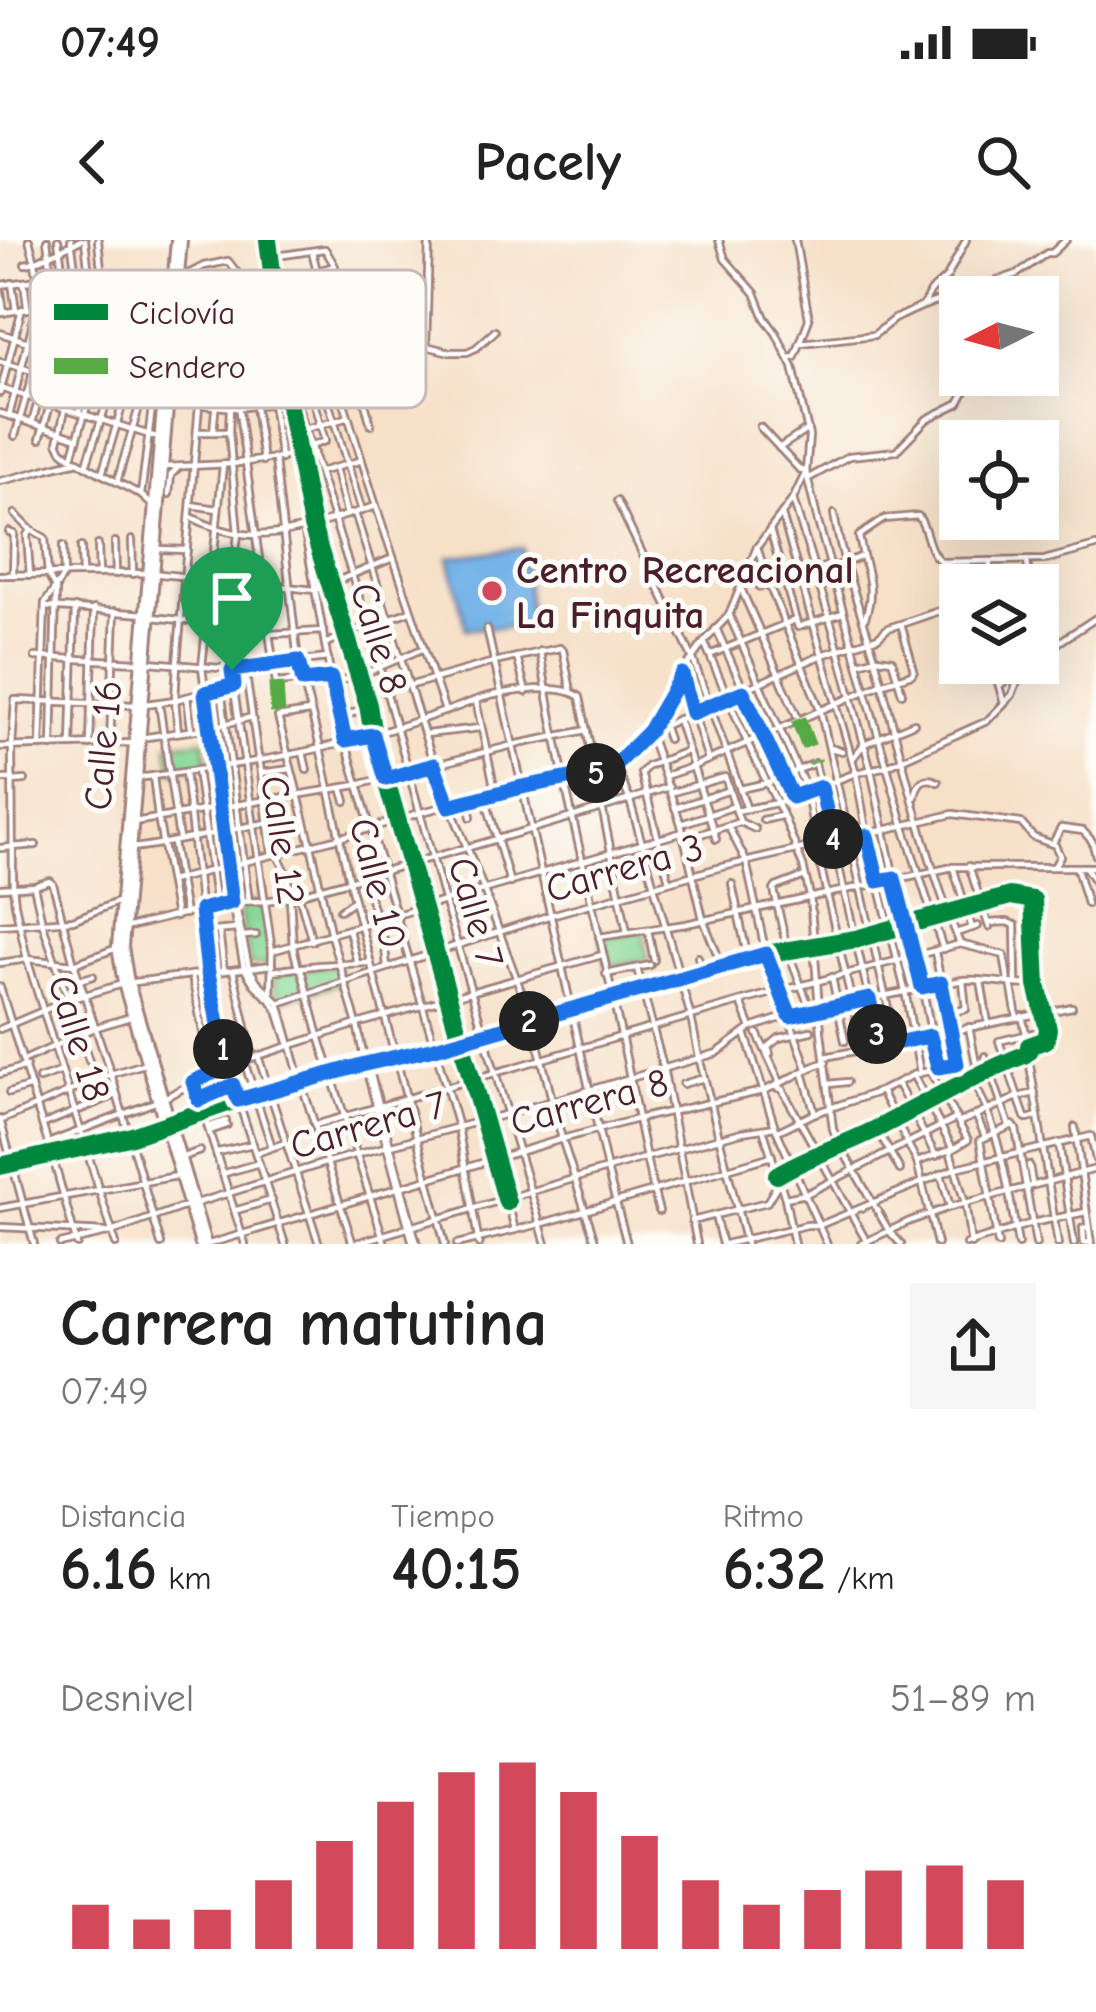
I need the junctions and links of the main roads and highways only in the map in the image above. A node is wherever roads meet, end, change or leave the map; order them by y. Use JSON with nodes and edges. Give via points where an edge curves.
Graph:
{"nodes":[{"id":1,"x":160,"y":408,"type":"edge"},
{"id":2,"x":206,"y":1244,"type":"edge"}],
"edges":[{"from":1,"to":2,"type":"highway","name":"Calle 16","via":[[155,437],[169,467],[154,499],[120,947]]}]}
